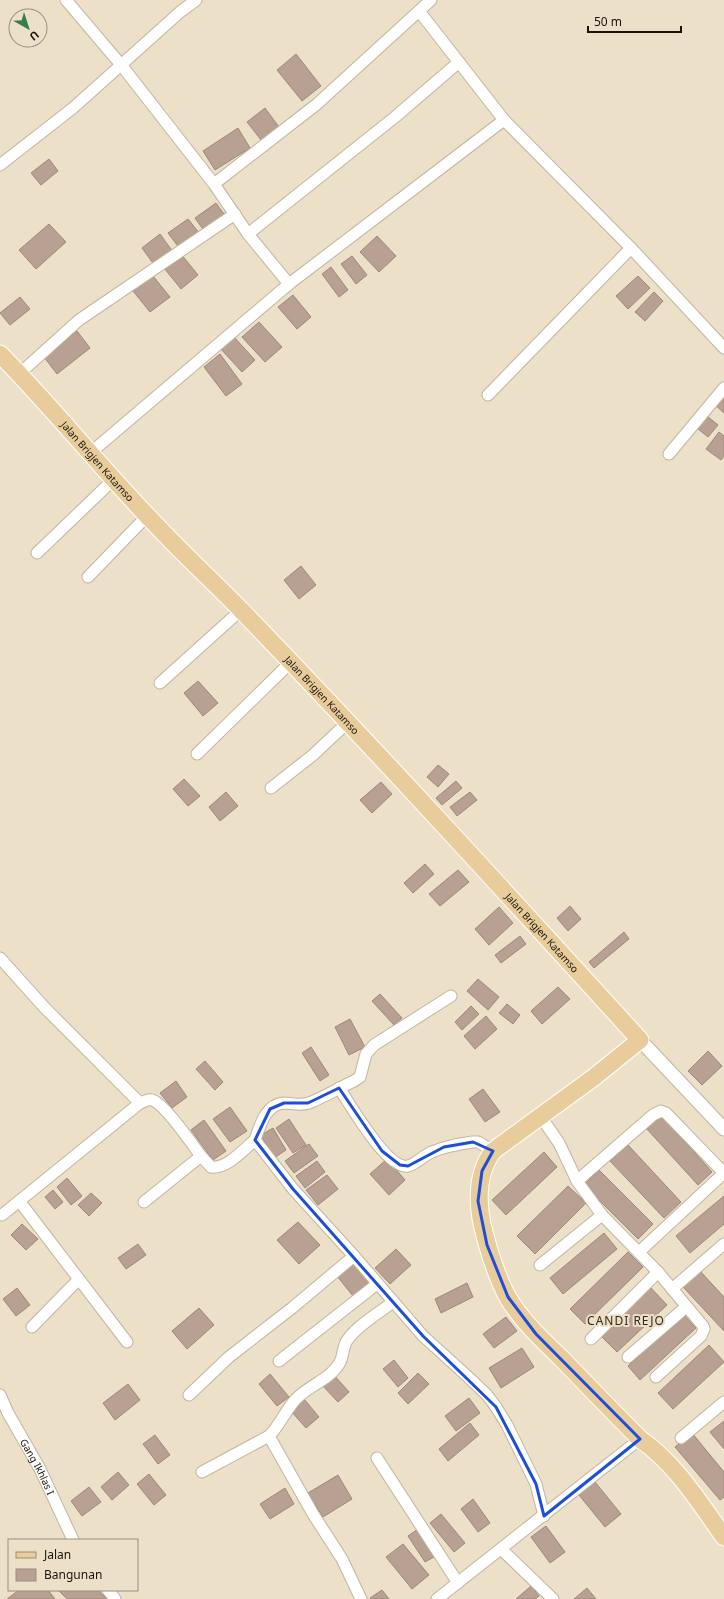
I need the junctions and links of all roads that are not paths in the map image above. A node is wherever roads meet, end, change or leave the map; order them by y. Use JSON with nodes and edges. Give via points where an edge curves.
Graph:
{"nodes":[{"id":1,"x":66,"y":0,"type":"edge"},
{"id":2,"x":196,"y":0,"type":"edge"},
{"id":3,"x":431,"y":0,"type":"edge"},
{"id":4,"x":419,"y":11,"type":"junction"},
{"id":5,"x":459,"y":62,"type":"junction"},
{"id":6,"x":122,"y":66,"type":"junction"},
{"id":7,"x":504,"y":120,"type":"junction"},
{"id":8,"x":0,"y":165,"type":"edge"},
{"id":9,"x":214,"y":184,"type":"junction"},
{"id":10,"x":235,"y":214,"type":"junction"},
{"id":11,"x":248,"y":234,"type":"junction"},
{"id":12,"x":631,"y":248,"type":"junction"},
{"id":13,"x":289,"y":284,"type":"junction"},
{"id":14,"x":724,"y":348,"type":"edge"},
{"id":15,"x":0,"y":354,"type":"edge"},
{"id":16,"x":19,"y":374,"type":"junction"},
{"id":17,"x":724,"y":388,"type":"edge"},
{"id":18,"x":488,"y":395,"type":"dead end"},
{"id":19,"x":89,"y":454,"type":"junction"},
{"id":20,"x":669,"y":454,"type":"dead end"},
{"id":21,"x":113,"y":480,"type":"junction"},
{"id":22,"x":147,"y":516,"type":"junction"},
{"id":23,"x":37,"y":553,"type":"dead end"},
{"id":24,"x":88,"y":577,"type":"dead end"},
{"id":25,"x":241,"y":610,"type":"junction"},
{"id":26,"x":291,"y":662,"type":"junction"},
{"id":27,"x":160,"y":683,"type":"dead end"},
{"id":28,"x":347,"y":723,"type":"junction"},
{"id":29,"x":197,"y":754,"type":"dead end"},
{"id":30,"x":271,"y":788,"type":"dead end"},
{"id":31,"x":0,"y":958,"type":"edge"},
{"id":32,"x":451,"y":996,"type":"dead end"},
{"id":33,"x":640,"y":1040,"type":"junction"},
{"id":34,"x":339,"y":1088,"type":"junction"},
{"id":35,"x":140,"y":1103,"type":"junction"},
{"id":36,"x":541,"y":1116,"type":"junction"},
{"id":37,"x":724,"y":1129,"type":"edge"},
{"id":38,"x":255,"y":1140,"type":"junction"},
{"id":39,"x":493,"y":1152,"type":"junction"},
{"id":40,"x":200,"y":1156,"type":"junction"},
{"id":41,"x":724,"y":1173,"type":"edge"},
{"id":42,"x":577,"y":1181,"type":"junction"},
{"id":43,"x":20,"y":1202,"type":"junction"},
{"id":44,"x":144,"y":1202,"type":"dead end"},
{"id":45,"x":2,"y":1215,"type":"dead end"},
{"id":46,"x":602,"y":1215,"type":"junction"},
{"id":47,"x":724,"y":1244,"type":"edge"},
{"id":48,"x":639,"y":1252,"type":"junction"},
{"id":49,"x":354,"y":1256,"type":"junction"},
{"id":50,"x":540,"y":1264,"type":"dead end"},
{"id":51,"x":658,"y":1272,"type":"junction"},
{"id":52,"x":79,"y":1279,"type":"junction"},
{"id":53,"x":378,"y":1284,"type":"junction"},
{"id":54,"x":672,"y":1289,"type":"junction"},
{"id":55,"x":393,"y":1302,"type":"junction"},
{"id":56,"x":686,"y":1307,"type":"junction"},
{"id":57,"x":32,"y":1327,"type":"dead end"},
{"id":58,"x":591,"y":1339,"type":"dead end"},
{"id":59,"x":126,"y":1342,"type":"dead end"},
{"id":60,"x":628,"y":1357,"type":"dead end"},
{"id":61,"x":279,"y":1361,"type":"dead end"},
{"id":62,"x":656,"y":1376,"type":"dead end"},
{"id":63,"x":189,"y":1394,"type":"dead end"},
{"id":64,"x":0,"y":1395,"type":"edge"},
{"id":65,"x":724,"y":1402,"type":"edge"},
{"id":66,"x":269,"y":1436,"type":"junction"},
{"id":67,"x":681,"y":1438,"type":"dead end"},
{"id":68,"x":640,"y":1439,"type":"junction"},
{"id":69,"x":377,"y":1458,"type":"dead end"},
{"id":70,"x":202,"y":1472,"type":"dead end"},
{"id":71,"x":544,"y":1516,"type":"junction"},
{"id":72,"x":724,"y":1537,"type":"edge"},
{"id":73,"x":73,"y":1539,"type":"edge"},
{"id":74,"x":501,"y":1549,"type":"junction"},
{"id":75,"x":458,"y":1582,"type":"junction"},
{"id":76,"x":109,"y":1591,"type":"edge"},
{"id":77,"x":115,"y":1599,"type":"edge"},
{"id":78,"x":361,"y":1599,"type":"edge"},
{"id":79,"x":437,"y":1599,"type":"edge"},
{"id":80,"x":553,"y":1599,"type":"edge"}],
"edges":[{"from":1,"to":6,"type":"street"},
{"from":2,"to":6,"type":"street"},
{"from":3,"to":4,"type":"street"},
{"from":4,"to":5,"type":"street"},
{"from":4,"to":9,"type":"street","via":[[317,104]]},
{"from":5,"to":7,"type":"street"},
{"from":5,"to":11,"type":"street","via":[[395,117]]},
{"from":6,"to":8,"type":"street","via":[[58,121]]},
{"from":6,"to":9,"type":"street"},
{"from":7,"to":12,"type":"street"},
{"from":7,"to":13,"type":"street"},
{"from":9,"to":10,"type":"street"},
{"from":10,"to":11,"type":"street"},
{"from":10,"to":16,"type":"street","via":[[79,320]]},
{"from":11,"to":13,"type":"street"},
{"from":12,"to":14,"type":"street"},
{"from":12,"to":18,"type":"street"},
{"from":13,"to":19,"type":"street"},
{"from":15,"to":16,"type":"main road","name":"Jalan Brigjen Katamso"},
{"from":16,"to":19,"type":"main road","name":"Jalan Brigjen Katamso"},
{"from":17,"to":20,"type":"street"},
{"from":19,"to":21,"type":"main road","name":"Jalan Brigjen Katamso"},
{"from":21,"to":22,"type":"main road","name":"Jalan Brigjen Katamso"},
{"from":21,"to":23,"type":"street"},
{"from":22,"to":24,"type":"street"},
{"from":22,"to":25,"type":"main road","name":"Jalan Brigjen Katamso"},
{"from":25,"to":26,"type":"main road","name":"Jalan Brigjen Katamso"},
{"from":25,"to":27,"type":"street"},
{"from":26,"to":28,"type":"main road","name":"Jalan Brigjen Katamso"},
{"from":26,"to":29,"type":"street"},
{"from":28,"to":30,"type":"street","via":[[313,755]]},
{"from":28,"to":33,"type":"main road","name":"Jalan Brigjen Katamso"},
{"from":31,"to":35,"type":"street","via":[[44,1007]]},
{"from":32,"to":34,"type":"street","via":[[374,1045],[366,1054],[360,1077]]},
{"from":33,"to":36,"type":"main road"},
{"from":33,"to":37,"type":"street"},
{"from":34,"to":38,"type":"street","via":[[308,1103],[276,1104],[262,1120]]},
{"from":34,"to":39,"type":"street","via":[[382,1151],[400,1165],[408,1166],[430,1152],[444,1147],[473,1142],[478,1142]]},
{"from":35,"to":40,"type":"street","via":[[148,1100],[158,1102]]},
{"from":35,"to":43,"type":"street"},
{"from":36,"to":39,"type":"main road"},
{"from":36,"to":42,"type":"street","via":[[559,1143]]},
{"from":38,"to":40,"type":"street","via":[[217,1168],[211,1167]]},
{"from":38,"to":49,"type":"street","via":[[293,1189]]},
{"from":39,"to":68,"type":"main road","via":[[482,1171],[478,1201],[495,1272],[508,1298],[536,1334]]},
{"from":40,"to":44,"type":"street"},
{"from":41,"to":42,"type":"street","via":[[666,1113],[661,1111],[653,1115]]},
{"from":41,"to":48,"type":"street"},
{"from":42,"to":46,"type":"street"},
{"from":43,"to":45,"type":"street"},
{"from":43,"to":52,"type":"street"},
{"from":46,"to":48,"type":"street"},
{"from":46,"to":50,"type":"street"},
{"from":47,"to":54,"type":"street"},
{"from":48,"to":51,"type":"street"},
{"from":49,"to":53,"type":"street"},
{"from":49,"to":63,"type":"street"},
{"from":51,"to":54,"type":"street"},
{"from":51,"to":58,"type":"street"},
{"from":52,"to":57,"type":"street"},
{"from":52,"to":59,"type":"street"},
{"from":53,"to":55,"type":"street"},
{"from":53,"to":61,"type":"street"},
{"from":54,"to":56,"type":"street"},
{"from":55,"to":66,"type":"street","via":[[348,1338],[339,1364],[296,1399]]},
{"from":55,"to":71,"type":"street","via":[[423,1336],[472,1380],[496,1407],[536,1484]]},
{"from":56,"to":60,"type":"street"},
{"from":56,"to":62,"type":"street","via":[[701,1323],[703,1333]]},
{"from":64,"to":73,"type":"street","name":"Gang Ikhlas I","via":[[40,1469]]},
{"from":65,"to":67,"type":"street"},
{"from":66,"to":70,"type":"street"},
{"from":66,"to":78,"type":"street","via":[[342,1559]]},
{"from":68,"to":71,"type":"street"},
{"from":68,"to":72,"type":"main road","via":[[669,1463]]},
{"from":69,"to":75,"type":"street"},
{"from":71,"to":74,"type":"street"},
{"from":74,"to":75,"type":"street"},
{"from":74,"to":80,"type":"street"},
{"from":75,"to":79,"type":"street"},
{"from":76,"to":77,"type":"street"}]}
